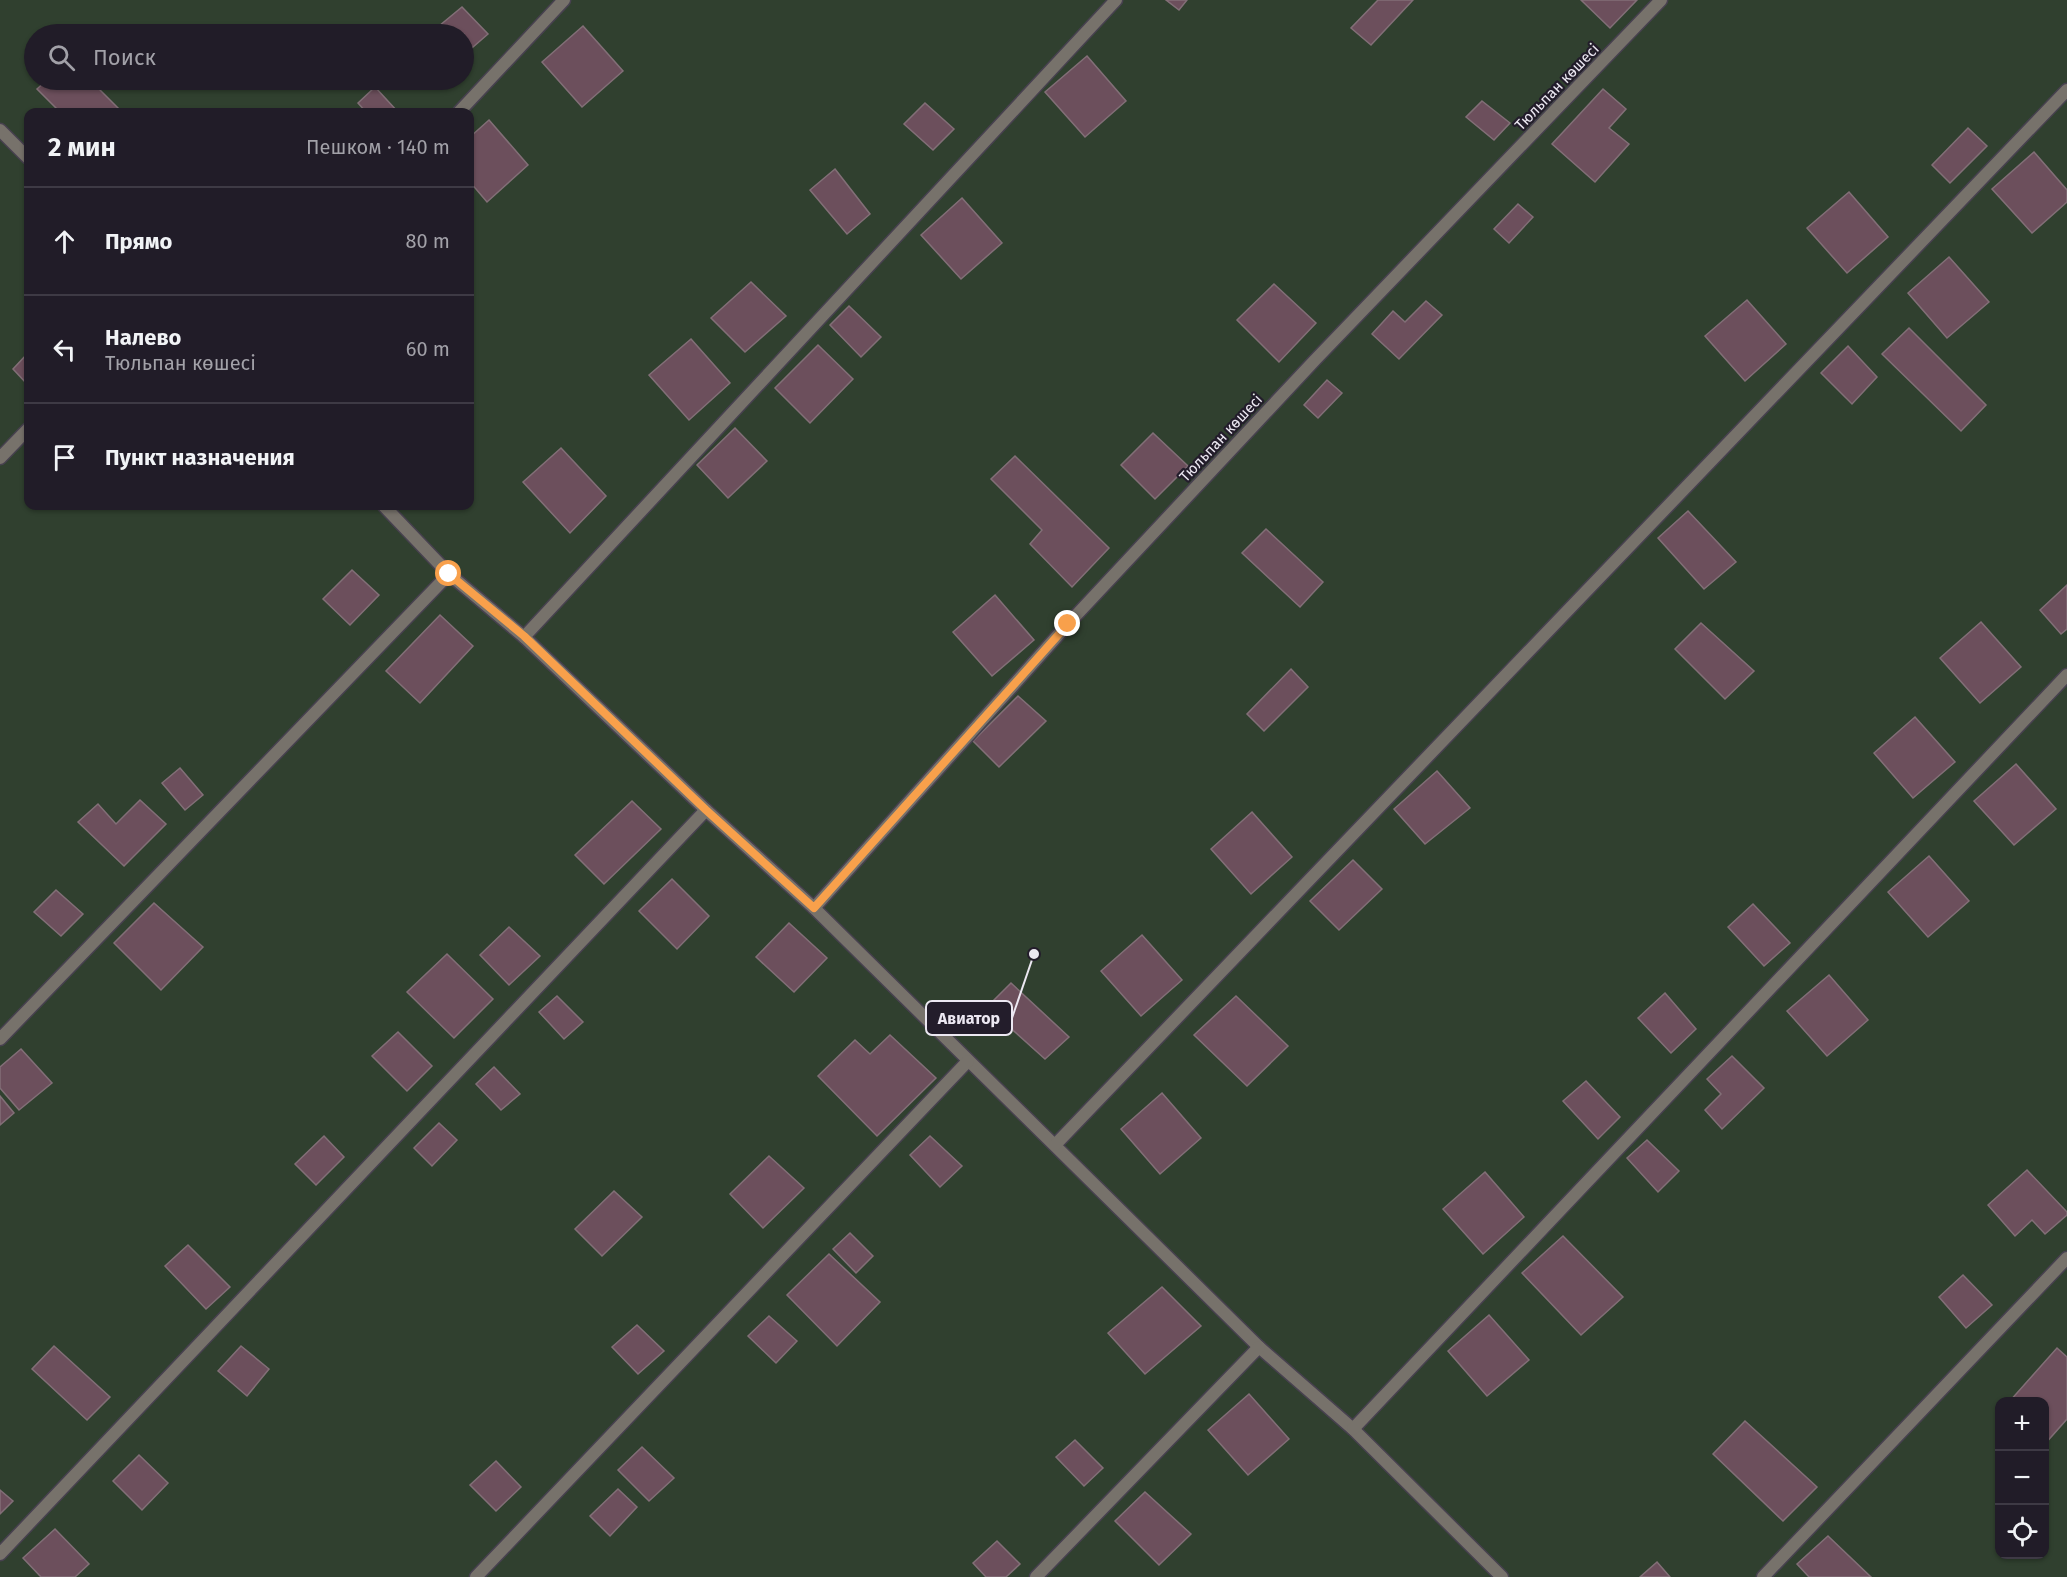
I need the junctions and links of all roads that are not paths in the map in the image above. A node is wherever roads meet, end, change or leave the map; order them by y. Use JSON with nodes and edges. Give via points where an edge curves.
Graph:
{"nodes":[{"id":1,"x":564,"y":0,"type":"edge"},
{"id":2,"x":1116,"y":0,"type":"edge"},
{"id":3,"x":1661,"y":0,"type":"edge"},
{"id":4,"x":2067,"y":90,"type":"edge"},
{"id":5,"x":463,"y":108,"type":"edge"},
{"id":6,"x":0,"y":130,"type":"edge"},
{"id":7,"x":24,"y":154,"type":"edge"},
{"id":8,"x":24,"y":433,"type":"edge"},
{"id":9,"x":0,"y":458,"type":"edge"},
{"id":10,"x":388,"y":510,"type":"edge"},
{"id":11,"x":449,"y":574,"type":"junction"},
{"id":12,"x":524,"y":636,"type":"junction"},
{"id":13,"x":2067,"y":675,"type":"edge"},
{"id":14,"x":706,"y":810,"type":"junction"},
{"id":15,"x":814,"y":908,"type":"junction"},
{"id":16,"x":0,"y":1039,"type":"edge"},
{"id":17,"x":968,"y":1061,"type":"junction"},
{"id":18,"x":1055,"y":1145,"type":"junction"},
{"id":19,"x":2067,"y":1258,"type":"edge"},
{"id":20,"x":1259,"y":1347,"type":"junction"},
{"id":21,"x":1353,"y":1430,"type":"junction"},
{"id":22,"x":0,"y":1554,"type":"edge"},
{"id":23,"x":476,"y":1577,"type":"edge"},
{"id":24,"x":1036,"y":1577,"type":"edge"},
{"id":25,"x":1502,"y":1577,"type":"edge"},
{"id":26,"x":1763,"y":1577,"type":"edge"}],
"edges":[{"from":1,"to":5,"type":"street"},
{"from":2,"to":12,"type":"street"},
{"from":3,"to":15,"type":"street","name":"Тюльпан көшесі","via":[[1084,606]]},
{"from":4,"to":18,"type":"street"},
{"from":6,"to":7,"type":"street"},
{"from":8,"to":9,"type":"street"},
{"from":10,"to":11,"type":"street"},
{"from":11,"to":12,"type":"street"},
{"from":11,"to":16,"type":"street"},
{"from":12,"to":14,"type":"street"},
{"from":13,"to":21,"type":"street"},
{"from":14,"to":15,"type":"street"},
{"from":14,"to":22,"type":"street"},
{"from":15,"to":17,"type":"street"},
{"from":17,"to":18,"type":"street"},
{"from":17,"to":23,"type":"street"},
{"from":18,"to":20,"type":"street"},
{"from":19,"to":26,"type":"street"},
{"from":20,"to":21,"type":"street"},
{"from":20,"to":24,"type":"street"},
{"from":21,"to":25,"type":"street"}]}
